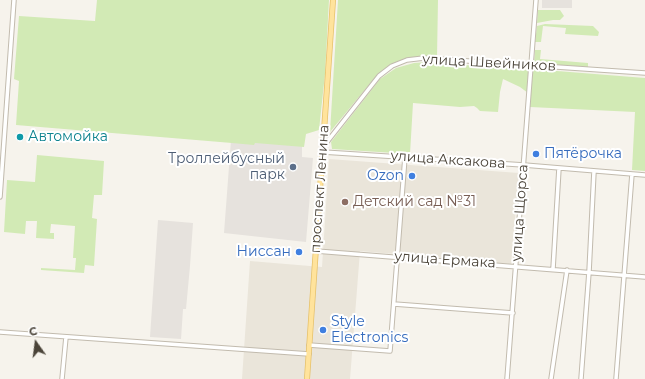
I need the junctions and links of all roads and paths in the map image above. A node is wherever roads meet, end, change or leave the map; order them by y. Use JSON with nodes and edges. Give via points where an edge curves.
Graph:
{"nodes":[{"id":1,"x":14,"y":0,"type":"edge"},
{"id":2,"x":333,"y":0,"type":"edge"},
{"id":3,"x":536,"y":0,"type":"edge"},
{"id":4,"x":531,"y":65,"type":"junction"},
{"id":5,"x":645,"y":73,"type":"edge"},
{"id":6,"x":323,"y":149,"type":"junction"},
{"id":7,"x":405,"y":157,"type":"junction"},
{"id":8,"x":524,"y":165,"type":"junction"},
{"id":9,"x":559,"y":168,"type":"junction"},
{"id":10,"x":594,"y":171,"type":"junction"},
{"id":11,"x":632,"y":174,"type":"junction"},
{"id":12,"x":645,"y":175,"type":"edge"},
{"id":13,"x":0,"y":197,"type":"edge"},
{"id":14,"x":316,"y":251,"type":"junction"},
{"id":15,"x":397,"y":257,"type":"junction"},
{"id":16,"x":516,"y":266,"type":"junction"},
{"id":17,"x":553,"y":269,"type":"junction"},
{"id":18,"x":566,"y":270,"type":"junction"},
{"id":19,"x":589,"y":272,"type":"junction"},
{"id":20,"x":625,"y":275,"type":"junction"},
{"id":21,"x":645,"y":276,"type":"edge"},
{"id":22,"x":394,"y":304,"type":"junction"},
{"id":23,"x":513,"y":314,"type":"junction"},
{"id":24,"x":0,"y":332,"type":"edge"},
{"id":25,"x":66,"y":337,"type":"junction"},
{"id":26,"x":309,"y":345,"type":"junction"},
{"id":27,"x":309,"y":354,"type":"junction"},
{"id":28,"x":62,"y":379,"type":"edge"},
{"id":29,"x":307,"y":379,"type":"edge"},
{"id":30,"x":507,"y":379,"type":"edge"},
{"id":31,"x":551,"y":379,"type":"edge"},
{"id":32,"x":581,"y":379,"type":"edge"},
{"id":33,"x":616,"y":379,"type":"edge"}],
"edges":[{"from":1,"to":13,"type":"street"},
{"from":2,"to":6,"type":"main road","name":"проспект Ленина"},
{"from":3,"to":4,"type":"street","name":"улица Щорса"},
{"from":4,"to":5,"type":"street","name":"улица Швейников"},
{"from":4,"to":6,"type":"street","name":"улица Швейников","via":[[424,58],[407,60],[392,66],[379,76]]},
{"from":4,"to":8,"type":"street","name":"улица Щорса"},
{"from":6,"to":7,"type":"street","name":"улица Аксакова"},
{"from":6,"to":14,"type":"main road","name":"проспект Ленина"},
{"from":7,"to":8,"type":"street","name":"улица Аксакова"},
{"from":7,"to":15,"type":"street"},
{"from":8,"to":9,"type":"street","name":"улица Аксакова"},
{"from":8,"to":16,"type":"street","name":"улица Щорса"},
{"from":9,"to":10,"type":"street","name":"улица Аксакова"},
{"from":9,"to":17,"type":"street"},
{"from":10,"to":11,"type":"street","name":"улица Аксакова"},
{"from":10,"to":19,"type":"street"},
{"from":11,"to":12,"type":"street","name":"улица Аксакова"},
{"from":11,"to":20,"type":"street"},
{"from":14,"to":15,"type":"street","name":"улица Ермака"},
{"from":14,"to":26,"type":"main road","name":"проспект Ленина"},
{"from":15,"to":16,"type":"street","name":"улица Ермака"},
{"from":15,"to":22,"type":"street"},
{"from":16,"to":17,"type":"street","name":"улица Ермака"},
{"from":16,"to":23,"type":"street","name":"улица Щорса"},
{"from":17,"to":18,"type":"street","name":"улица Ермака"},
{"from":18,"to":19,"type":"street","name":"улица Ермака"},
{"from":18,"to":31,"type":"street"},
{"from":19,"to":20,"type":"street","name":"улица Ермака"},
{"from":19,"to":32,"type":"street"},
{"from":20,"to":21,"type":"street","name":"улица Ермака"},
{"from":20,"to":33,"type":"street"},
{"from":22,"to":23,"type":"street"},
{"from":22,"to":26,"type":"street","via":[[390,351]]},
{"from":23,"to":30,"type":"street","name":"улица Щорса"},
{"from":24,"to":25,"type":"street"},
{"from":25,"to":27,"type":"street"},
{"from":25,"to":28,"type":"street"},
{"from":26,"to":27,"type":"main road","name":"проспект Ленина"},
{"from":27,"to":29,"type":"main road","name":"проспект Ленина"}]}
